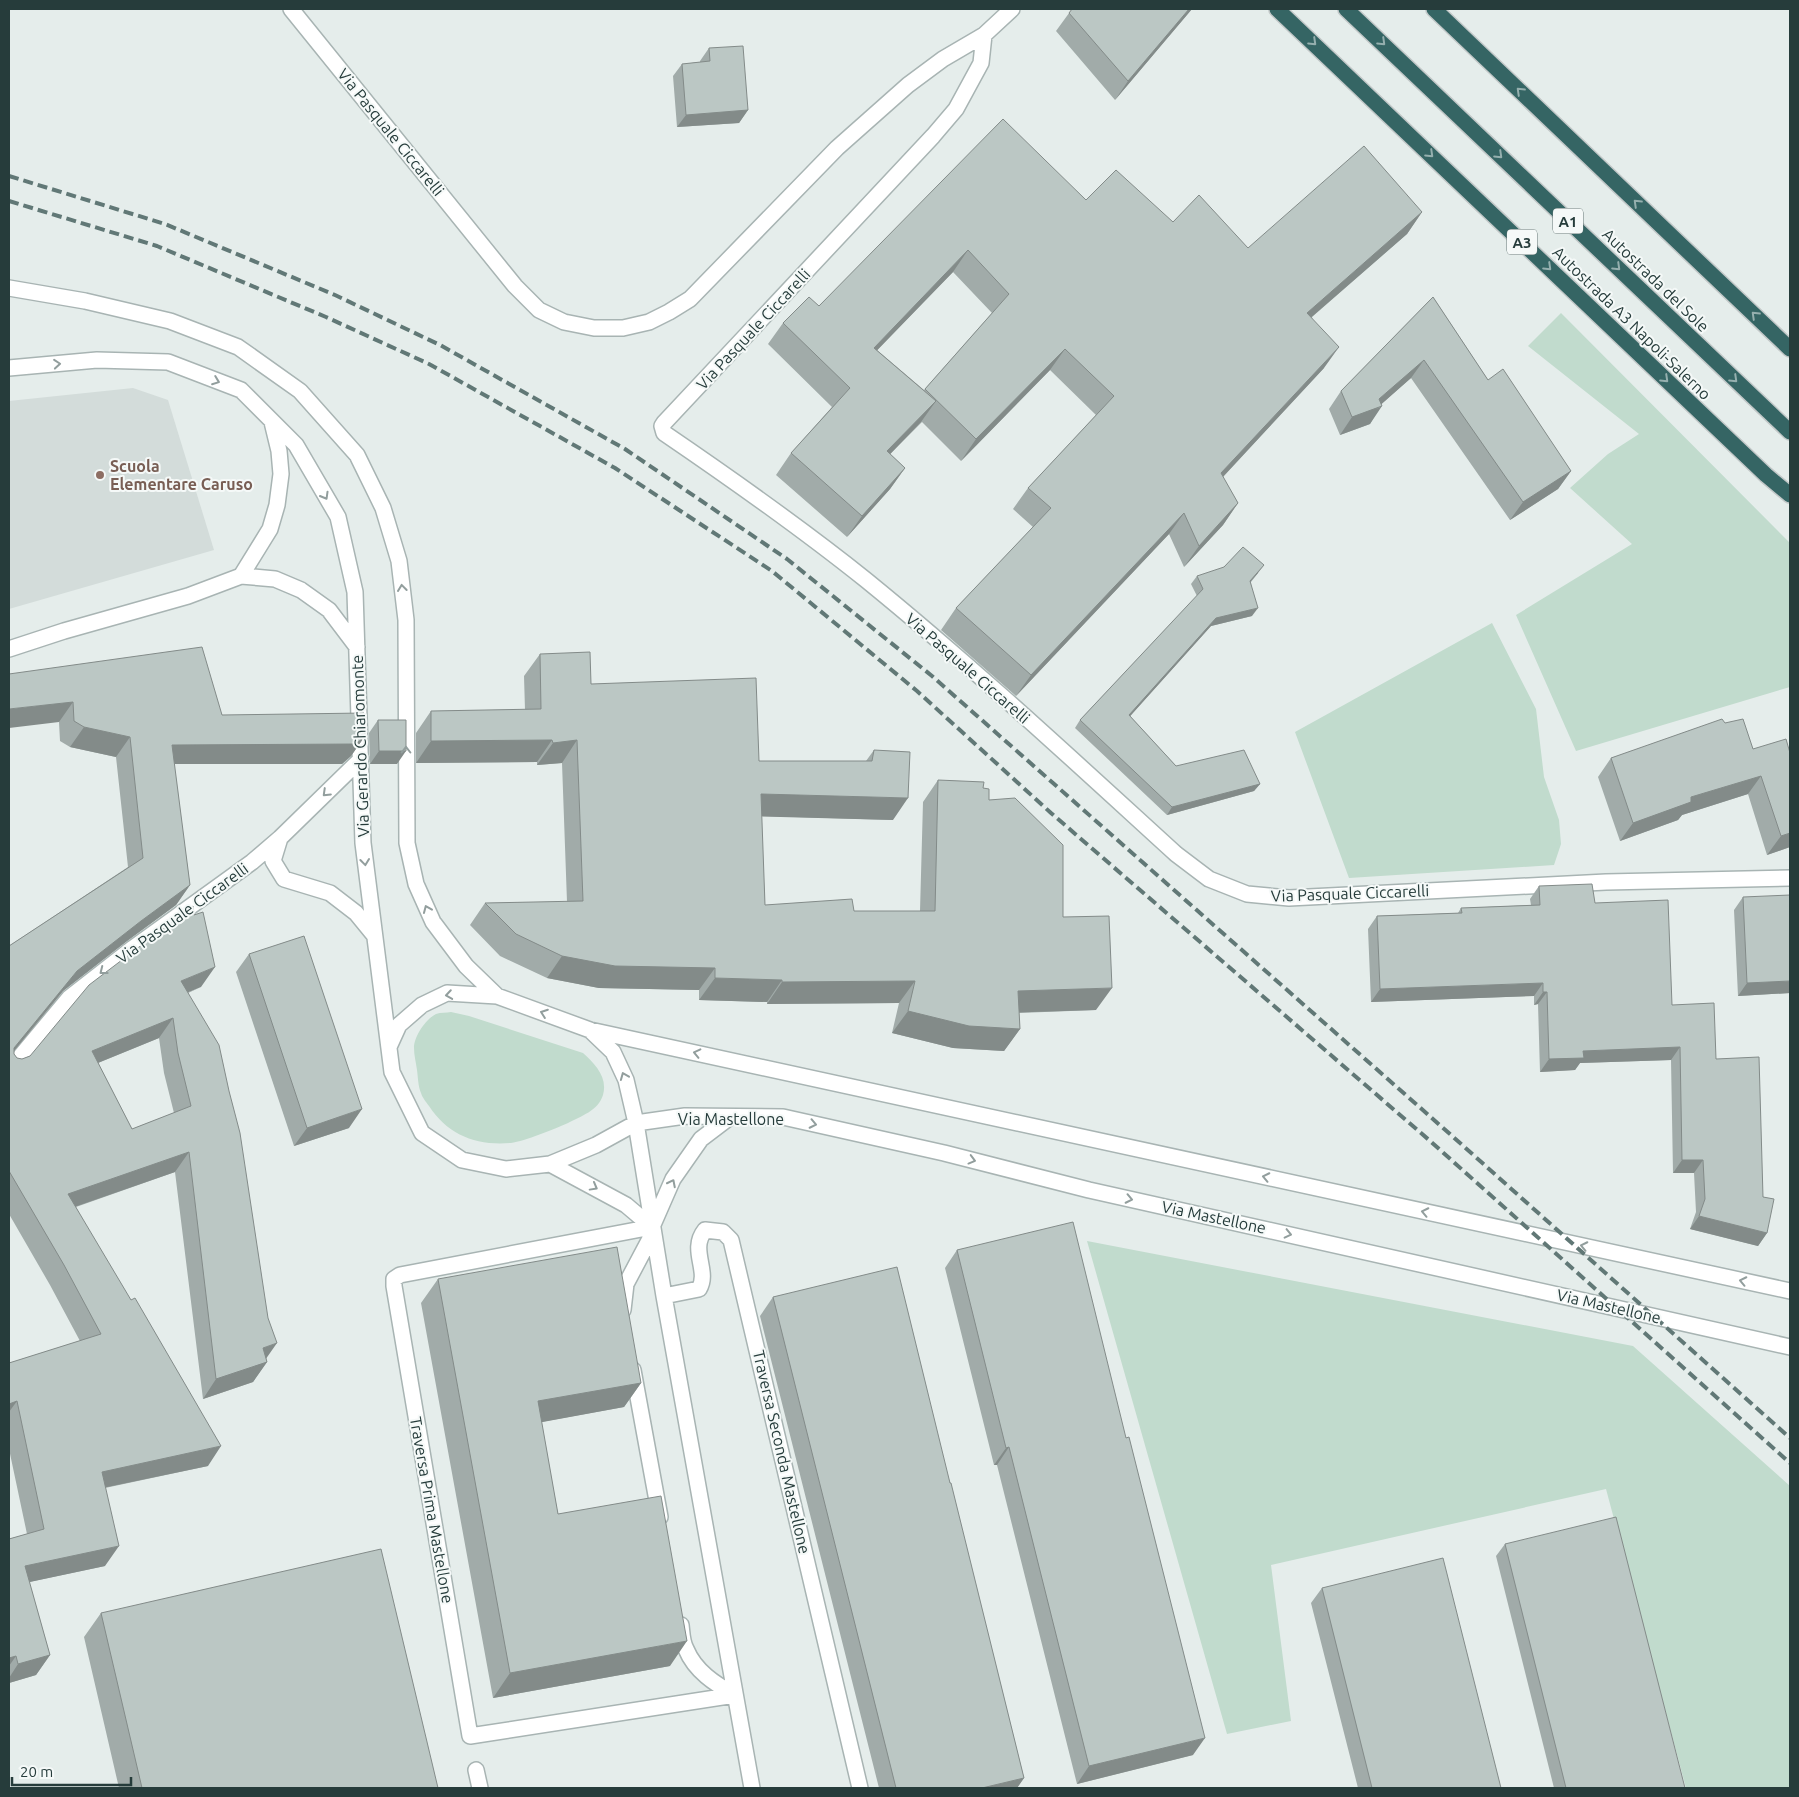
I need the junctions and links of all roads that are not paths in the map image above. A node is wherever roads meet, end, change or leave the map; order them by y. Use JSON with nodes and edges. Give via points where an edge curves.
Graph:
{"nodes":[{"id":1,"x":291,"y":9,"type":"edge"},
{"id":2,"x":1012,"y":9,"type":"edge"},
{"id":3,"x":1277,"y":9,"type":"edge"},
{"id":4,"x":1346,"y":9,"type":"edge"},
{"id":5,"x":1434,"y":9,"type":"edge"},
{"id":6,"x":984,"y":34,"type":"junction"},
{"id":7,"x":9,"y":288,"type":"edge"},
{"id":8,"x":1790,"y":349,"type":"edge"},
{"id":9,"x":9,"y":368,"type":"edge"},
{"id":10,"x":272,"y":422,"type":"junction"},
{"id":11,"x":1790,"y":432,"type":"edge"},
{"id":12,"x":1790,"y":495,"type":"edge"},
{"id":13,"x":241,"y":576,"type":"junction"},
{"id":14,"x":357,"y":647,"type":"junction"},
{"id":15,"x":9,"y":649,"type":"edge"},
{"id":16,"x":361,"y":759,"type":"junction"},
{"id":17,"x":280,"y":838,"type":"junction"},
{"id":18,"x":1790,"y":878,"type":"edge"},
{"id":19,"x":374,"y":935,"type":"junction"},
{"id":20,"x":497,"y":996,"type":"junction"},
{"id":21,"x":590,"y":1030,"type":"junction"},
{"id":22,"x":388,"y":1047,"type":"junction"},
{"id":23,"x":9,"y":1070,"type":"edge"},
{"id":24,"x":730,"y":1117,"type":"junction"},
{"id":25,"x":636,"y":1123,"type":"junction"},
{"id":26,"x":550,"y":1164,"type":"junction"},
{"id":27,"x":653,"y":1230,"type":"junction"},
{"id":28,"x":1790,"y":1291,"type":"edge"},
{"id":29,"x":664,"y":1296,"type":"junction"},
{"id":30,"x":625,"y":1328,"type":"edge"},
{"id":31,"x":1790,"y":1347,"type":"edge"},
{"id":32,"x":630,"y":1357,"type":"edge"},
{"id":33,"x":663,"y":1531,"type":"edge"},
{"id":34,"x":677,"y":1609,"type":"edge"},
{"id":35,"x":735,"y":1695,"type":"junction"},
{"id":36,"x":476,"y":1770,"type":"dead end"},
{"id":37,"x":480,"y":1788,"type":"edge"},
{"id":38,"x":752,"y":1788,"type":"edge"},
{"id":39,"x":860,"y":1788,"type":"edge"}],
"edges":[{"from":1,"to":6,"type":"street","name":"Via Pasquale Ciccarelli","via":[[515,286],[539,310],[564,322],[594,328],[623,328],[649,322],[690,299],[838,148],[908,85]]},
{"from":2,"to":6,"type":"street","name":"Via Pasquale Ciccarelli"},
{"from":3,"to":12,"type":"highway","name":"Autostrada A3 Napoli-Salerno","number":"A3","one_way":true},
{"from":4,"to":11,"type":"highway","name":"Autostrada del Sole","number":"A1","one_way":true},
{"from":8,"to":5,"type":"highway","one_way":true},
{"from":6,"to":18,"type":"street","name":"Via Pasquale Ciccarelli","via":[[981,63],[956,109],[664,423],[664,433],[756,496],[865,580],[978,674],[1176,854],[1209,879],[1239,891],[1289,898],[1606,882]]},
{"from":20,"to":7,"type":"street","one_way":true,"via":[[466,966],[433,922],[416,884],[407,843],[406,620],[399,561],[383,508],[357,455],[300,391],[238,348],[170,321],[85,301]]},
{"from":9,"to":10,"type":"street","name":"Via Gerardo Chiaromonte","one_way":true,"via":[[97,360],[168,362],[241,390]]},
{"from":10,"to":13,"type":"street","via":[[281,474],[277,504],[270,529]]},
{"from":10,"to":14,"type":"street","name":"Via Gerardo Chiaromonte","one_way":true,"via":[[296,445],[338,517],[355,592]]},
{"from":13,"to":14,"type":"street","via":[[275,579],[301,590],[328,610]]},
{"from":13,"to":15,"type":"street","via":[[188,596]]},
{"from":14,"to":16,"type":"street","name":"Via Gerardo Chiaromonte"},
{"from":16,"to":17,"type":"street","name":"Via Pasquale Ciccarelli","one_way":true},
{"from":16,"to":19,"type":"street","name":"Via Gerardo Chiaromonte","one_way":true,"via":[[363,843]]},
{"from":17,"to":19,"type":"street","via":[[273,862],[284,879],[330,893],[356,913]]},
{"from":17,"to":23,"type":"street","name":"Via Pasquale Ciccarelli","one_way":true,"via":[[69,998]]},
{"from":19,"to":22,"type":"street","name":"Via Gerardo Chiaromonte"},
{"from":21,"to":20,"type":"street","one_way":true},
{"from":20,"to":22,"type":"street","one_way":true,"via":[[447,992],[422,1005],[399,1025]]},
{"from":25,"to":21,"type":"street","one_way":true,"via":[[626,1080],[613,1052]]},
{"from":28,"to":21,"type":"street","one_way":true},
{"from":22,"to":26,"type":"street","name":"Via Gerardo Chiaromonte","via":[[392,1072],[422,1133],[462,1160],[506,1169]]},
{"from":24,"to":25,"type":"street","name":"Via Mastellone","via":[[685,1116]]},
{"from":27,"to":24,"type":"street","one_way":true,"via":[[673,1179],[701,1139]]},
{"from":24,"to":31,"type":"street","name":"Via Mastellone","one_way":true,"via":[[783,1117],[1090,1190]]},
{"from":25,"to":26,"type":"street","name":"Via Gerardo Chiaromonte","via":[[596,1145]]},
{"from":25,"to":27,"type":"street"},
{"from":26,"to":27,"type":"street","one_way":true,"via":[[626,1205]]},
{"from":27,"to":29,"type":"street"},
{"from":27,"to":30,"type":"street","via":[[626,1284]]},
{"from":27,"to":35,"type":"street","name":"Traversa Prima Mastellone","via":[[400,1275],[394,1279],[468,1726],[470,1736]]},
{"from":29,"to":35,"type":"street"},
{"from":29,"to":39,"type":"street","name":"Traversa Seconda Mastellone","via":[[699,1289],[702,1279],[698,1248],[705,1230],[723,1232],[732,1240]]},
{"from":32,"to":33,"type":"street"},
{"from":34,"to":35,"type":"street","via":[[691,1660],[715,1684]]},
{"from":35,"to":38,"type":"street"},
{"from":36,"to":37,"type":"street"}]}
